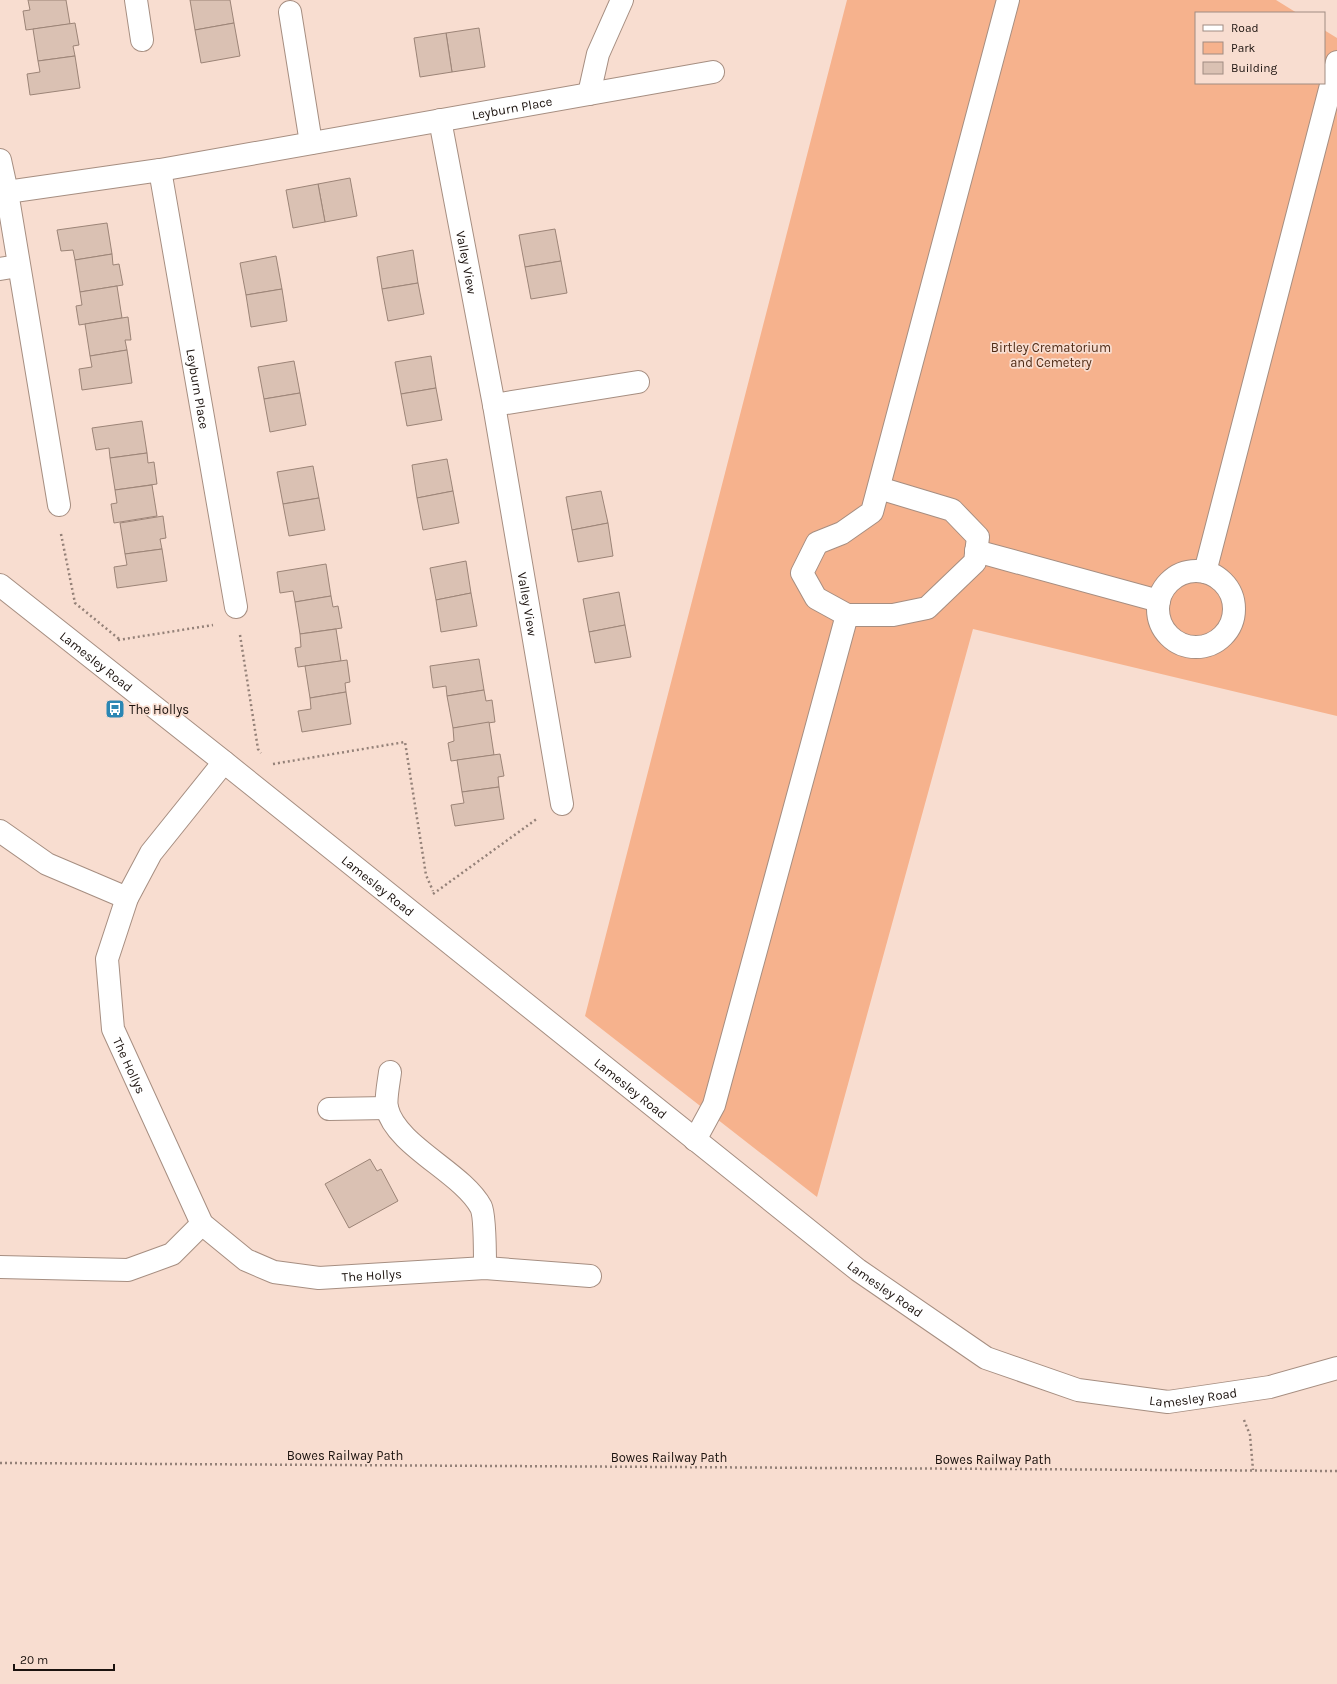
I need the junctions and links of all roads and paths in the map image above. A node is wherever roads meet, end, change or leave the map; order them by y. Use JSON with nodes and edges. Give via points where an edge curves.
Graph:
{"nodes":[{"id":1,"x":136,"y":0,"type":"edge"},
{"id":2,"x":622,"y":0,"type":"edge"},
{"id":3,"x":1008,"y":0,"type":"edge"},
{"id":4,"x":290,"y":12,"type":"dead end"},
{"id":5,"x":142,"y":40,"type":"dead end"},
{"id":6,"x":1337,"y":62,"type":"edge"},
{"id":7,"x":713,"y":72,"type":"dead end"},
{"id":8,"x":589,"y":94,"type":"junction"},
{"id":9,"x":440,"y":120,"type":"junction"},
{"id":10,"x":312,"y":143,"type":"junction"},
{"id":11,"x":0,"y":160,"type":"edge"},
{"id":12,"x":160,"y":170,"type":"junction"},
{"id":13,"x":7,"y":192,"type":"junction"},
{"id":14,"x":9,"y":268,"type":"edge"},
{"id":15,"x":638,"y":382,"type":"dead end"},
{"id":16,"x":494,"y":405,"type":"junction"},
{"id":17,"x":879,"y":488,"type":"junction"},
{"id":18,"x":59,"y":505,"type":"joint"},
{"id":19,"x":976,"y":551,"type":"junction"},
{"id":20,"x":1205,"y":572,"type":"junction"},
{"id":21,"x":0,"y":585,"type":"edge"},
{"id":22,"x":1159,"y":601,"type":"junction"},
{"id":23,"x":237,"y":614,"type":"junction"},
{"id":24,"x":847,"y":615,"type":"junction"},
{"id":25,"x":224,"y":762,"type":"junction"},
{"id":26,"x":270,"y":765,"type":"junction"},
{"id":27,"x":244,"y":778,"type":"junction"},
{"id":28,"x":562,"y":804,"type":"joint"},
{"id":29,"x":0,"y":831,"type":"edge"},
{"id":30,"x":434,"y":893,"type":"junction"},
{"id":31,"x":126,"y":898,"type":"junction"},
{"id":32,"x":410,"y":911,"type":"junction"},
{"id":33,"x":390,"y":1072,"type":"dead end"},
{"id":34,"x":387,"y":1108,"type":"junction"},
{"id":35,"x":329,"y":1109,"type":"dead end"},
{"id":36,"x":695,"y":1140,"type":"junction"},
{"id":37,"x":202,"y":1224,"type":"junction"},
{"id":38,"x":0,"y":1267,"type":"edge"},
{"id":39,"x":485,"y":1268,"type":"junction"},
{"id":40,"x":590,"y":1276,"type":"dead end"},
{"id":41,"x":1337,"y":1368,"type":"edge"},
{"id":42,"x":1232,"y":1394,"type":"junction"},
{"id":43,"x":0,"y":1463,"type":"edge"},
{"id":44,"x":1253,"y":1470,"type":"junction"},
{"id":45,"x":1337,"y":1471,"type":"edge"}],
"edges":[{"from":1,"to":5,"type":"street"},
{"from":2,"to":8,"type":"street","via":[[598,54]]},
{"from":3,"to":17,"type":"street"},
{"from":4,"to":10,"type":"street"},
{"from":6,"to":20,"type":"street"},
{"from":7,"to":8,"type":"street","name":"Leyburn Place"},
{"from":8,"to":9,"type":"street","name":"Leyburn Place"},
{"from":9,"to":10,"type":"street","name":"Leyburn Place"},
{"from":9,"to":16,"type":"street","name":"Valley View"},
{"from":10,"to":12,"type":"street","name":"Leyburn Place"},
{"from":11,"to":13,"type":"street"},
{"from":12,"to":13,"type":"street","name":"Leyburn Place"},
{"from":12,"to":23,"type":"street","name":"Leyburn Place"},
{"from":13,"to":14,"type":"street"},
{"from":14,"to":18,"type":"street"},
{"from":15,"to":16,"type":"street"},
{"from":16,"to":28,"type":"street","name":"Valley View"},
{"from":17,"to":19,"type":"street","via":[[952,510],[978,538]]},
{"from":17,"to":24,"type":"street","via":[[872,512],[842,534],[817,543],[802,573],[816,598]]},
{"from":18,"to":23,"type":"path","via":[[59,526],[75,603],[119,639]]},
{"from":19,"to":22,"type":"street"},
{"from":19,"to":24,"type":"street","via":[[974,562],[927,608],[893,615]]},
{"from":20,"to":22,"type":"street","via":[[1191,571],[1178,576],[1168,583]]},
{"from":20,"to":22,"type":"street","via":[[1218,578],[1229,588],[1234,601],[1234,616],[1230,628],[1221,639],[1210,646],[1183,646],[1171,639],[1163,630],[1158,618]]},
{"from":21,"to":25,"type":"street","name":"Lamesley Road"},
{"from":23,"to":26,"type":"path","via":[[258,749]]},
{"from":24,"to":36,"type":"street","via":[[714,1105]]},
{"from":25,"to":27,"type":"street","name":"Lamesley Road"},
{"from":25,"to":31,"type":"street","name":"The Hollys","via":[[151,854]]},
{"from":26,"to":27,"type":"path"},
{"from":26,"to":30,"type":"path","via":[[404,742],[426,875]]},
{"from":27,"to":32,"type":"street","name":"Lamesley Road"},
{"from":28,"to":30,"type":"path","via":[[536,818]]},
{"from":29,"to":31,"type":"street","via":[[47,864]]},
{"from":30,"to":32,"type":"path"},
{"from":31,"to":37,"type":"street","name":"The Hollys","via":[[108,959],[113,1029]]},
{"from":32,"to":36,"type":"street","name":"Lamesley Road"},
{"from":33,"to":34,"type":"street"},
{"from":34,"to":35,"type":"street"},
{"from":34,"to":39,"type":"street","via":[[405,1136],[472,1194],[479,1204],[482,1209]]},
{"from":36,"to":42,"type":"street","name":"Lamesley Road","via":[[858,1270],[986,1358],[1078,1390],[1168,1402]]},
{"from":37,"to":38,"type":"street","via":[[172,1254],[128,1270]]},
{"from":37,"to":39,"type":"street","name":"The Hollys","via":[[246,1260],[274,1272],[319,1278]]},
{"from":39,"to":40,"type":"street","name":"The Hollys"},
{"from":41,"to":42,"type":"street","name":"Lamesley Road","via":[[1270,1387]]},
{"from":42,"to":44,"type":"path","via":[[1250,1435]]},
{"from":43,"to":44,"type":"path","name":"Bowes Railway Path"},
{"from":44,"to":45,"type":"path","name":"Bowes Railway Path"}]}
